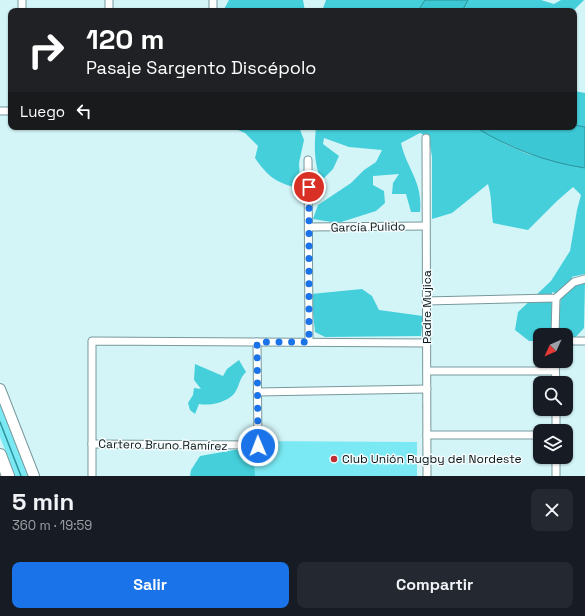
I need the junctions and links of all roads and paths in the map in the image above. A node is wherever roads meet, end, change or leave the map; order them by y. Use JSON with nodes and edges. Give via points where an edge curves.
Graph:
{"nodes":[{"id":1,"x":426,"y":138,"type":"dead end"},
{"id":2,"x":308,"y":160,"type":"dead end"},
{"id":3,"x":426,"y":226,"type":"junction"},
{"id":4,"x":309,"y":227,"type":"junction"},
{"id":5,"x":585,"y":279,"type":"edge"},
{"id":6,"x":556,"y":298,"type":"junction"},
{"id":7,"x":426,"y":301,"type":"junction"},
{"id":8,"x":556,"y":328,"type":"edge"},
{"id":9,"x":573,"y":341,"type":"edge"},
{"id":10,"x":585,"y":341,"type":"edge"},
{"id":11,"x":257,"y":342,"type":"junction"},
{"id":12,"x":309,"y":342,"type":"junction"},
{"id":13,"x":427,"y":343,"type":"junction"},
{"id":14,"x":427,"y":371,"type":"junction"},
{"id":15,"x":556,"y":371,"type":"joint"},
{"id":16,"x":556,"y":376,"type":"edge"},
{"id":17,"x":0,"y":389,"type":"edge"},
{"id":18,"x":427,"y":389,"type":"junction"},
{"id":19,"x":257,"y":392,"type":"junction"},
{"id":20,"x":427,"y":435,"type":"junction"},
{"id":21,"x":533,"y":435,"type":"edge"},
{"id":22,"x":92,"y":444,"type":"junction"},
{"id":23,"x":0,"y":455,"type":"edge"},
{"id":24,"x":556,"y":464,"type":"edge"},
{"id":25,"x":8,"y":476,"type":"edge"},
{"id":26,"x":34,"y":476,"type":"edge"},
{"id":27,"x":92,"y":476,"type":"edge"},
{"id":28,"x":428,"y":476,"type":"edge"},
{"id":29,"x":556,"y":476,"type":"edge"}],
"edges":[{"from":1,"to":3,"type":"street","name":"Padre Mujica"},
{"from":2,"to":4,"type":"street"},
{"from":3,"to":4,"type":"street","name":"García Pulido"},
{"from":3,"to":7,"type":"street","name":"Padre Mujica"},
{"from":4,"to":12,"type":"street"},
{"from":5,"to":6,"type":"street","via":[[574,282]]},
{"from":6,"to":7,"type":"street"},
{"from":6,"to":8,"type":"street"},
{"from":7,"to":13,"type":"street","name":"Padre Mujica"},
{"from":9,"to":10,"type":"street"},
{"from":11,"to":12,"type":"street"},
{"from":11,"to":19,"type":"street"},
{"from":11,"to":22,"type":"street","via":[[92,341]]},
{"from":12,"to":13,"type":"street"},
{"from":13,"to":14,"type":"street","name":"Padre Mujica"},
{"from":14,"to":15,"type":"street"},
{"from":14,"to":18,"type":"street","name":"Padre Mujica"},
{"from":15,"to":16,"type":"street"},
{"from":17,"to":26,"type":"street"},
{"from":18,"to":19,"type":"street"},
{"from":18,"to":20,"type":"street","name":"Padre Mujica"},
{"from":19,"to":22,"type":"street","name":"Cartero Bruno Ramírez","via":[[258,446]]},
{"from":20,"to":21,"type":"street"},
{"from":20,"to":28,"type":"street","name":"Padre Mujica"},
{"from":22,"to":27,"type":"street"},
{"from":23,"to":25,"type":"highway"},
{"from":24,"to":29,"type":"street"}]}
